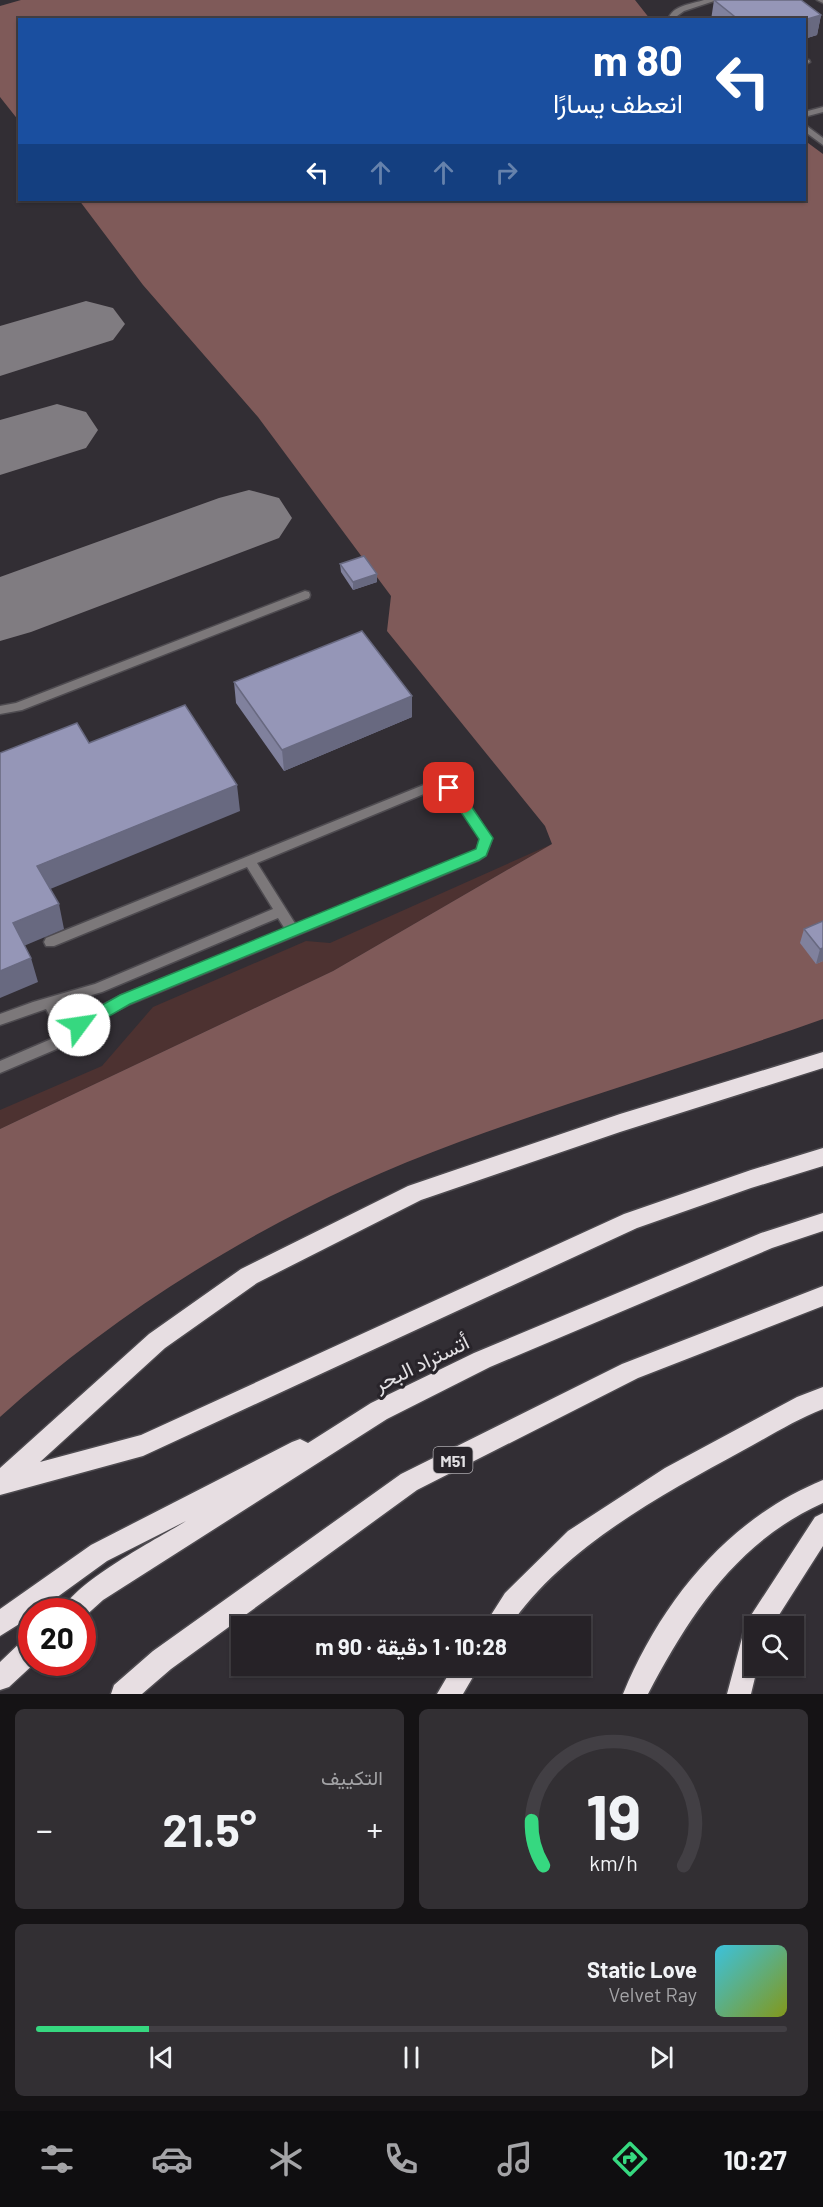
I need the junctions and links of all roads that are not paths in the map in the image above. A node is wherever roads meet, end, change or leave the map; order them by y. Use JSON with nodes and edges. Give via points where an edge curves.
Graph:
{"nodes":[{"id":1,"x":713,"y":0,"type":"edge"},
{"id":2,"x":672,"y":18,"type":"edge"},
{"id":3,"x":823,"y":109,"type":"edge"},
{"id":4,"x":806,"y":113,"type":"edge"},
{"id":5,"x":806,"y":129,"type":"edge"},
{"id":6,"x":823,"y":142,"type":"edge"},
{"id":7,"x":305,"y":595,"type":"dead end"},
{"id":8,"x":0,"y":710,"type":"edge"},
{"id":9,"x":249,"y":860,"type":"junction"},
{"id":10,"x":281,"y":911,"type":"junction"},
{"id":11,"x":293,"y":931,"type":"junction"},
{"id":12,"x":50,"y":942,"type":"dead end"},
{"id":13,"x":49,"y":1002,"type":"junction"},
{"id":14,"x":0,"y":1020,"type":"edge"},
{"id":15,"x":67,"y":1036,"type":"junction"},
{"id":16,"x":823,"y":1060,"type":"edge"},
{"id":17,"x":0,"y":1067,"type":"edge"},
{"id":18,"x":823,"y":1157,"type":"edge"},
{"id":19,"x":823,"y":1222,"type":"edge"},
{"id":20,"x":823,"y":1296,"type":"edge"},
{"id":21,"x":823,"y":1398,"type":"edge"},
{"id":22,"x":379,"y":1411,"type":"junction"},
{"id":23,"x":0,"y":1483,"type":"edge"},
{"id":24,"x":823,"y":1491,"type":"edge"},
{"id":25,"x":823,"y":1526,"type":"edge"},
{"id":26,"x":88,"y":1598,"type":"edge"},
{"id":27,"x":503,"y":1616,"type":"edge"},
{"id":28,"x":764,"y":1616,"type":"edge"},
{"id":29,"x":0,"y":1624,"type":"edge"},
{"id":30,"x":18,"y":1662,"type":"edge"},
{"id":31,"x":744,"y":1673,"type":"edge"},
{"id":32,"x":461,"y":1676,"type":"edge"},
{"id":33,"x":0,"y":1678,"type":"edge"},
{"id":34,"x":123,"y":1694,"type":"edge"},
{"id":35,"x":449,"y":1694,"type":"edge"},
{"id":36,"x":635,"y":1694,"type":"edge"},
{"id":37,"x":739,"y":1694,"type":"edge"}],
"edges":[{"from":1,"to":2,"type":"lane","via":[[681,9]]},
{"from":3,"to":4,"type":"lane"},
{"from":5,"to":6,"type":"lane"},
{"from":7,"to":8,"type":"lane","via":[[18,708]]},
{"from":9,"to":10,"type":"lane"},
{"from":9,"to":11,"type":"lane","via":[[430,786],[456,793],[486,838],[482,852],[475,857]]},
{"from":9,"to":12,"type":"lane"},
{"from":10,"to":11,"type":"lane"},
{"from":10,"to":13,"type":"lane","via":[[98,988]]},
{"from":11,"to":15,"type":"lane","via":[[125,1000]]},
{"from":13,"to":14,"type":"lane"},
{"from":13,"to":15,"type":"lane"},
{"from":15,"to":17,"type":"lane"},
{"from":16,"to":23,"type":"highway","via":[[415,1193],[249,1276],[157,1341]]},
{"from":18,"to":23,"type":"highway","via":[[631,1221],[143,1445]]},
{"from":19,"to":22,"type":"highway","name":"أتستراد البحر","via":[[768,1240],[482,1360]]},
{"from":20,"to":34,"type":"highway","number":"M51","via":[[630,1371],[410,1482],[162,1660]]},
{"from":21,"to":27,"type":"highway","via":[[673,1476],[576,1539]]},
{"from":22,"to":26,"type":"highway","name":"أتستراد البحر"},
{"from":22,"to":29,"type":"highway","via":[[99,1553]]},
{"from":24,"to":36,"type":"highway","via":[[760,1526],[711,1571],[666,1638]]},
{"from":25,"to":28,"type":"highway"},
{"from":30,"to":33,"type":"highway"},
{"from":31,"to":37,"type":"highway"},
{"from":32,"to":35,"type":"highway"}]}
